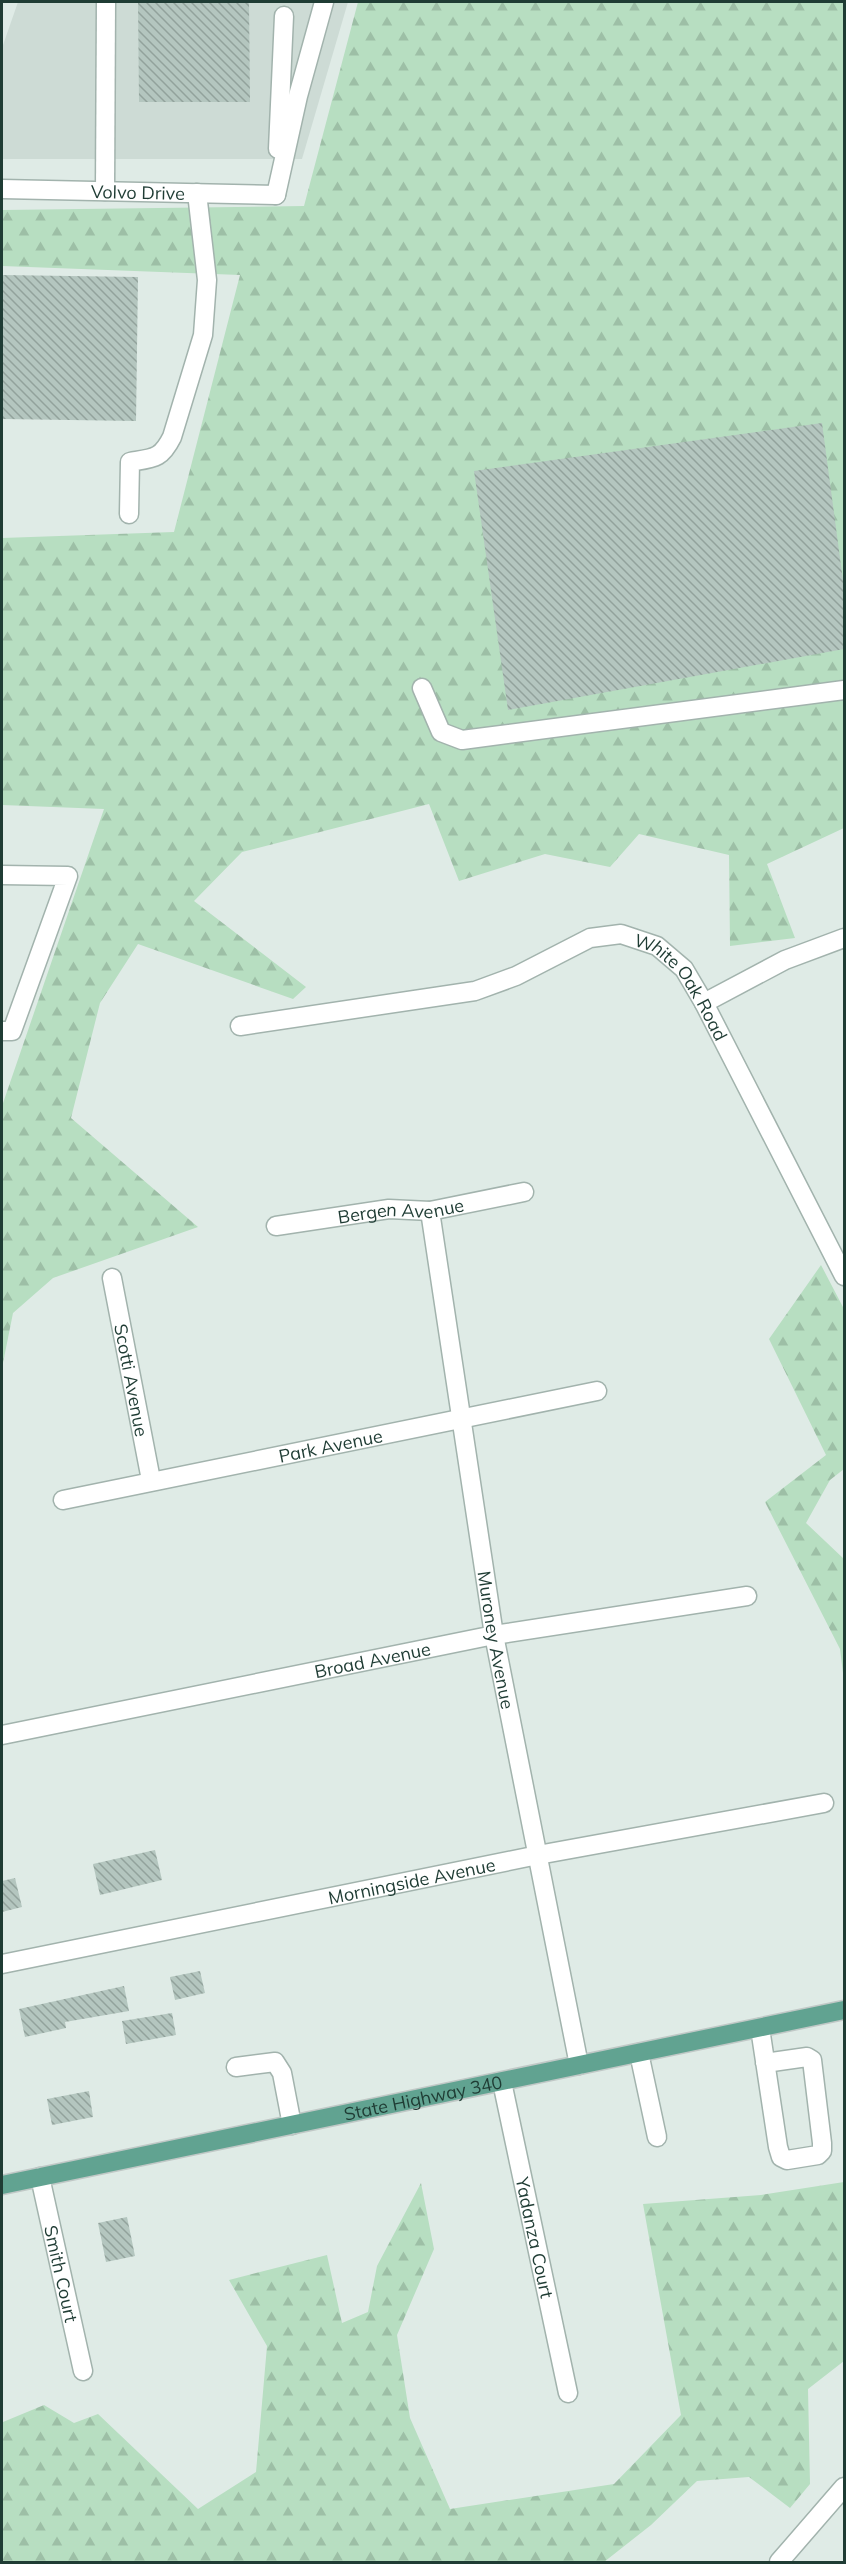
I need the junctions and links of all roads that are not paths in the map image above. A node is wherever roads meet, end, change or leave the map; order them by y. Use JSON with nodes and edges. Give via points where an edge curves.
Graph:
{"nodes":[{"id":1,"x":106,"y":2,"type":"edge"},
{"id":2,"x":324,"y":2,"type":"edge"},
{"id":3,"x":284,"y":16,"type":"dead end"},
{"id":4,"x":2,"y":189,"type":"edge"},
{"id":5,"x":105,"y":191,"type":"junction"},
{"id":6,"x":197,"y":194,"type":"junction"},
{"id":7,"x":276,"y":195,"type":"junction"},
{"id":8,"x":129,"y":514,"type":"dead end"},
{"id":9,"x":422,"y":688,"type":"dead end"},
{"id":10,"x":844,"y":690,"type":"edge"},
{"id":11,"x":2,"y":875,"type":"edge"},
{"id":12,"x":844,"y":938,"type":"edge"},
{"id":13,"x":704,"y":1003,"type":"junction"},
{"id":14,"x":240,"y":1026,"type":"dead end"},
{"id":15,"x":2,"y":1031,"type":"edge"},
{"id":16,"x":524,"y":1192,"type":"dead end"},
{"id":17,"x":430,"y":1211,"type":"junction"},
{"id":18,"x":276,"y":1226,"type":"dead end"},
{"id":19,"x":844,"y":1276,"type":"edge"},
{"id":20,"x":112,"y":1278,"type":"dead end"},
{"id":21,"x":597,"y":1391,"type":"dead end"},
{"id":22,"x":462,"y":1417,"type":"junction"},
{"id":23,"x":151,"y":1480,"type":"junction"},
{"id":24,"x":63,"y":1500,"type":"dead end"},
{"id":25,"x":747,"y":1596,"type":"dead end"},
{"id":26,"x":494,"y":1635,"type":"junction"},
{"id":27,"x":2,"y":1735,"type":"edge"},
{"id":28,"x":824,"y":1803,"type":"dead end"},
{"id":29,"x":538,"y":1855,"type":"junction"},
{"id":30,"x":2,"y":1964,"type":"edge"},
{"id":31,"x":844,"y":2010,"type":"edge"},
{"id":32,"x":760,"y":2028,"type":"junction"},
{"id":33,"x":639,"y":2053,"type":"junction"},
{"id":34,"x":765,"y":2063,"type":"junction"},
{"id":35,"x":579,"y":2065,"type":"junction"},
{"id":36,"x":236,"y":2067,"type":"dead end"},
{"id":37,"x":502,"y":2082,"type":"junction"},
{"id":38,"x":292,"y":2125,"type":"junction"},
{"id":39,"x":657,"y":2137,"type":"dead end"},
{"id":40,"x":40,"y":2177,"type":"junction"},
{"id":41,"x":2,"y":2185,"type":"edge"},
{"id":42,"x":83,"y":2371,"type":"dead end"},
{"id":43,"x":568,"y":2393,"type":"dead end"},
{"id":44,"x":844,"y":2487,"type":"edge"},
{"id":45,"x":779,"y":2562,"type":"edge"}],
"edges":[{"from":1,"to":5,"type":"street"},
{"from":2,"to":7,"type":"street"},
{"from":3,"to":7,"type":"street"},
{"from":4,"to":5,"type":"street","name":"Volvo Drive"},
{"from":5,"to":6,"type":"street","name":"Volvo Drive"},
{"from":6,"to":7,"type":"street","name":"Volvo Drive"},
{"from":6,"to":8,"type":"street","via":[[207,280],[203,335],[164,453],[130,462]]},
{"from":9,"to":10,"type":"street","via":[[441,732],[462,740]]},
{"from":11,"to":15,"type":"street","via":[[68,876],[12,1031]]},
{"from":12,"to":13,"type":"street","via":[[785,960]]},
{"from":13,"to":14,"type":"street","name":"White Oak Road","via":[[684,969],[657,946],[621,934],[590,938],[516,976],[475,991]]},
{"from":13,"to":19,"type":"street","name":"White Oak Road"},
{"from":16,"to":17,"type":"street","name":"Bergen Avenue"},
{"from":17,"to":18,"type":"street","name":"Bergen Avenue","via":[[388,1209]]},
{"from":17,"to":22,"type":"street","name":"Muroney Avenue"},
{"from":20,"to":23,"type":"street","name":"Scotti Avenue"},
{"from":21,"to":22,"type":"street","name":"Park Avenue"},
{"from":22,"to":23,"type":"street","name":"Park Avenue"},
{"from":22,"to":26,"type":"street","name":"Muroney Avenue"},
{"from":23,"to":24,"type":"street","name":"Park Avenue"},
{"from":25,"to":26,"type":"street","name":"Broad Avenue"},
{"from":26,"to":27,"type":"street","name":"Broad Avenue"},
{"from":26,"to":29,"type":"street","name":"Muroney Avenue"},
{"from":28,"to":29,"type":"street","name":"Morningside Avenue"},
{"from":29,"to":30,"type":"street","name":"Morningside Avenue"},
{"from":29,"to":35,"type":"street","name":"Muroney Avenue"},
{"from":31,"to":32,"type":"main road","name":"State Highway 340"},
{"from":32,"to":33,"type":"main road","name":"State Highway 340"},
{"from":32,"to":34,"type":"street"},
{"from":33,"to":35,"type":"main road","name":"State Highway 340"},
{"from":33,"to":39,"type":"street"},
{"from":34,"to":34,"type":"street","via":[[782,2157],[787,2160],[818,2155],[822,2143],[812,2060],[807,2057]]},
{"from":35,"to":37,"type":"main road","name":"State Highway 340"},
{"from":36,"to":38,"type":"street","via":[[275,2062],[282,2073]]},
{"from":37,"to":38,"type":"main road","name":"State Highway 340"},
{"from":37,"to":43,"type":"street","name":"Yadanza Court"},
{"from":38,"to":40,"type":"main road","name":"State Highway 340"},
{"from":40,"to":41,"type":"main road","name":"State Highway 340"},
{"from":40,"to":42,"type":"street","name":"Smith Court"},
{"from":44,"to":45,"type":"street"}]}
